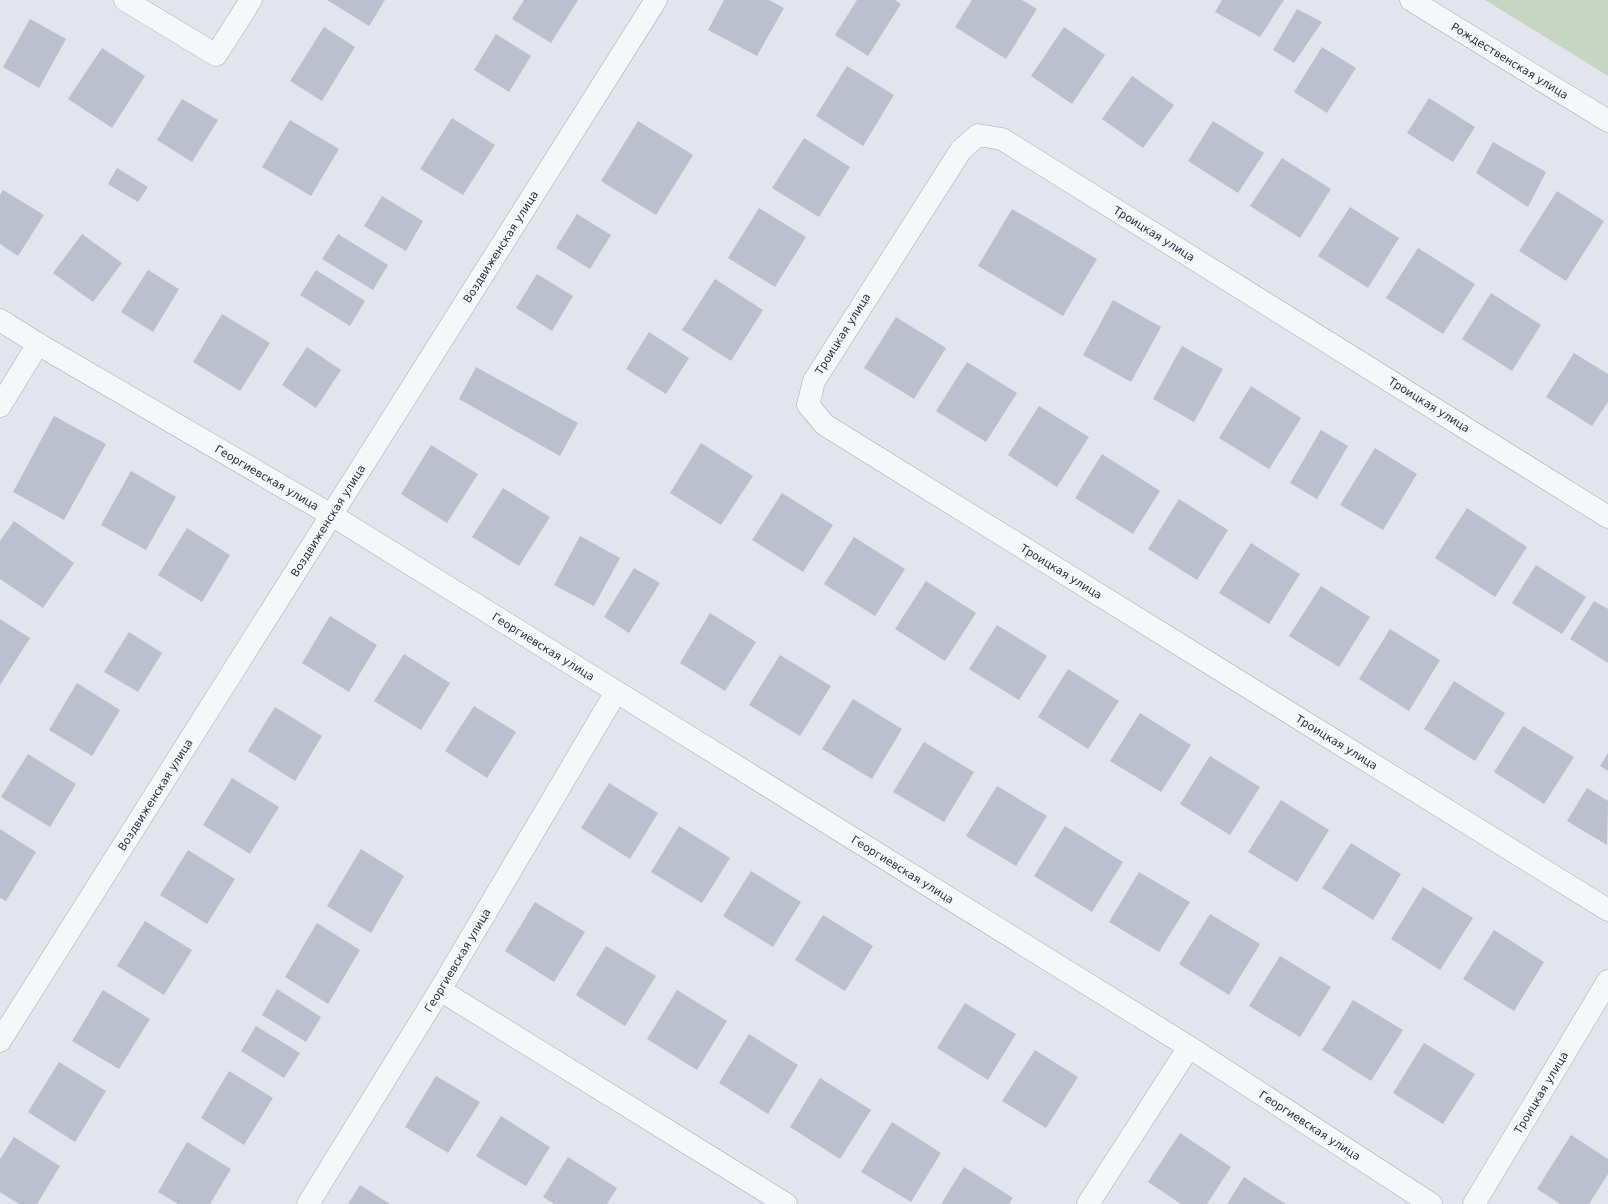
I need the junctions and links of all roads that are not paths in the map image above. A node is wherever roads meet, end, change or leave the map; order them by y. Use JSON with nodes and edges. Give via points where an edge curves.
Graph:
{"nodes":[{"id":1,"x":125,"y":0,"type":"edge"},
{"id":2,"x":250,"y":0,"type":"edge"},
{"id":3,"x":656,"y":0,"type":"edge"},
{"id":4,"x":1411,"y":0,"type":"edge"},
{"id":5,"x":1608,"y":122,"type":"edge"},
{"id":6,"x":0,"y":320,"type":"edge"},
{"id":7,"x":38,"y":344,"type":"junction"},
{"id":8,"x":0,"y":406,"type":"edge"},
{"id":9,"x":333,"y":516,"type":"junction"},
{"id":10,"x":1608,"y":517,"type":"edge"},
{"id":11,"x":616,"y":692,"type":"junction"},
{"id":12,"x":1608,"y":910,"type":"edge"},
{"id":13,"x":1608,"y":981,"type":"edge"},
{"id":14,"x":440,"y":990,"type":"junction"},
{"id":15,"x":0,"y":1041,"type":"edge"},
{"id":16,"x":1189,"y":1047,"type":"junction"},
{"id":17,"x":308,"y":1204,"type":"edge"},
{"id":18,"x":786,"y":1204,"type":"edge"},
{"id":19,"x":1088,"y":1204,"type":"edge"},
{"id":20,"x":1431,"y":1204,"type":"edge"},
{"id":21,"x":1474,"y":1204,"type":"edge"}],
"edges":[{"from":1,"to":2,"type":"street","via":[[216,55]]},
{"from":3,"to":9,"type":"street","name":"Воздвиженская улица"},
{"from":4,"to":5,"type":"street","name":"Рождественская улица"},
{"from":6,"to":7,"type":"street","name":"Георгиевская улица"},
{"from":7,"to":8,"type":"street"},
{"from":7,"to":9,"type":"street","name":"Георгиевская улица"},
{"from":9,"to":11,"type":"street","name":"Георгиевская улица"},
{"from":9,"to":15,"type":"street","name":"Воздвиженская улица"},
{"from":10,"to":12,"type":"street","name":"Троицкая улица","via":[[1002,139],[978,136],[961,150],[814,381],[808,405],[825,425]]},
{"from":11,"to":14,"type":"street","name":"Георгиевская улица"},
{"from":11,"to":16,"type":"street","name":"Георгиевская улица"},
{"from":13,"to":21,"type":"street","name":"Троицкая улица"},
{"from":14,"to":17,"type":"street","name":"Георгиевская улица"},
{"from":14,"to":18,"type":"street"},
{"from":16,"to":19,"type":"street"},
{"from":16,"to":20,"type":"street","name":"Георгиевская улица"}]}
